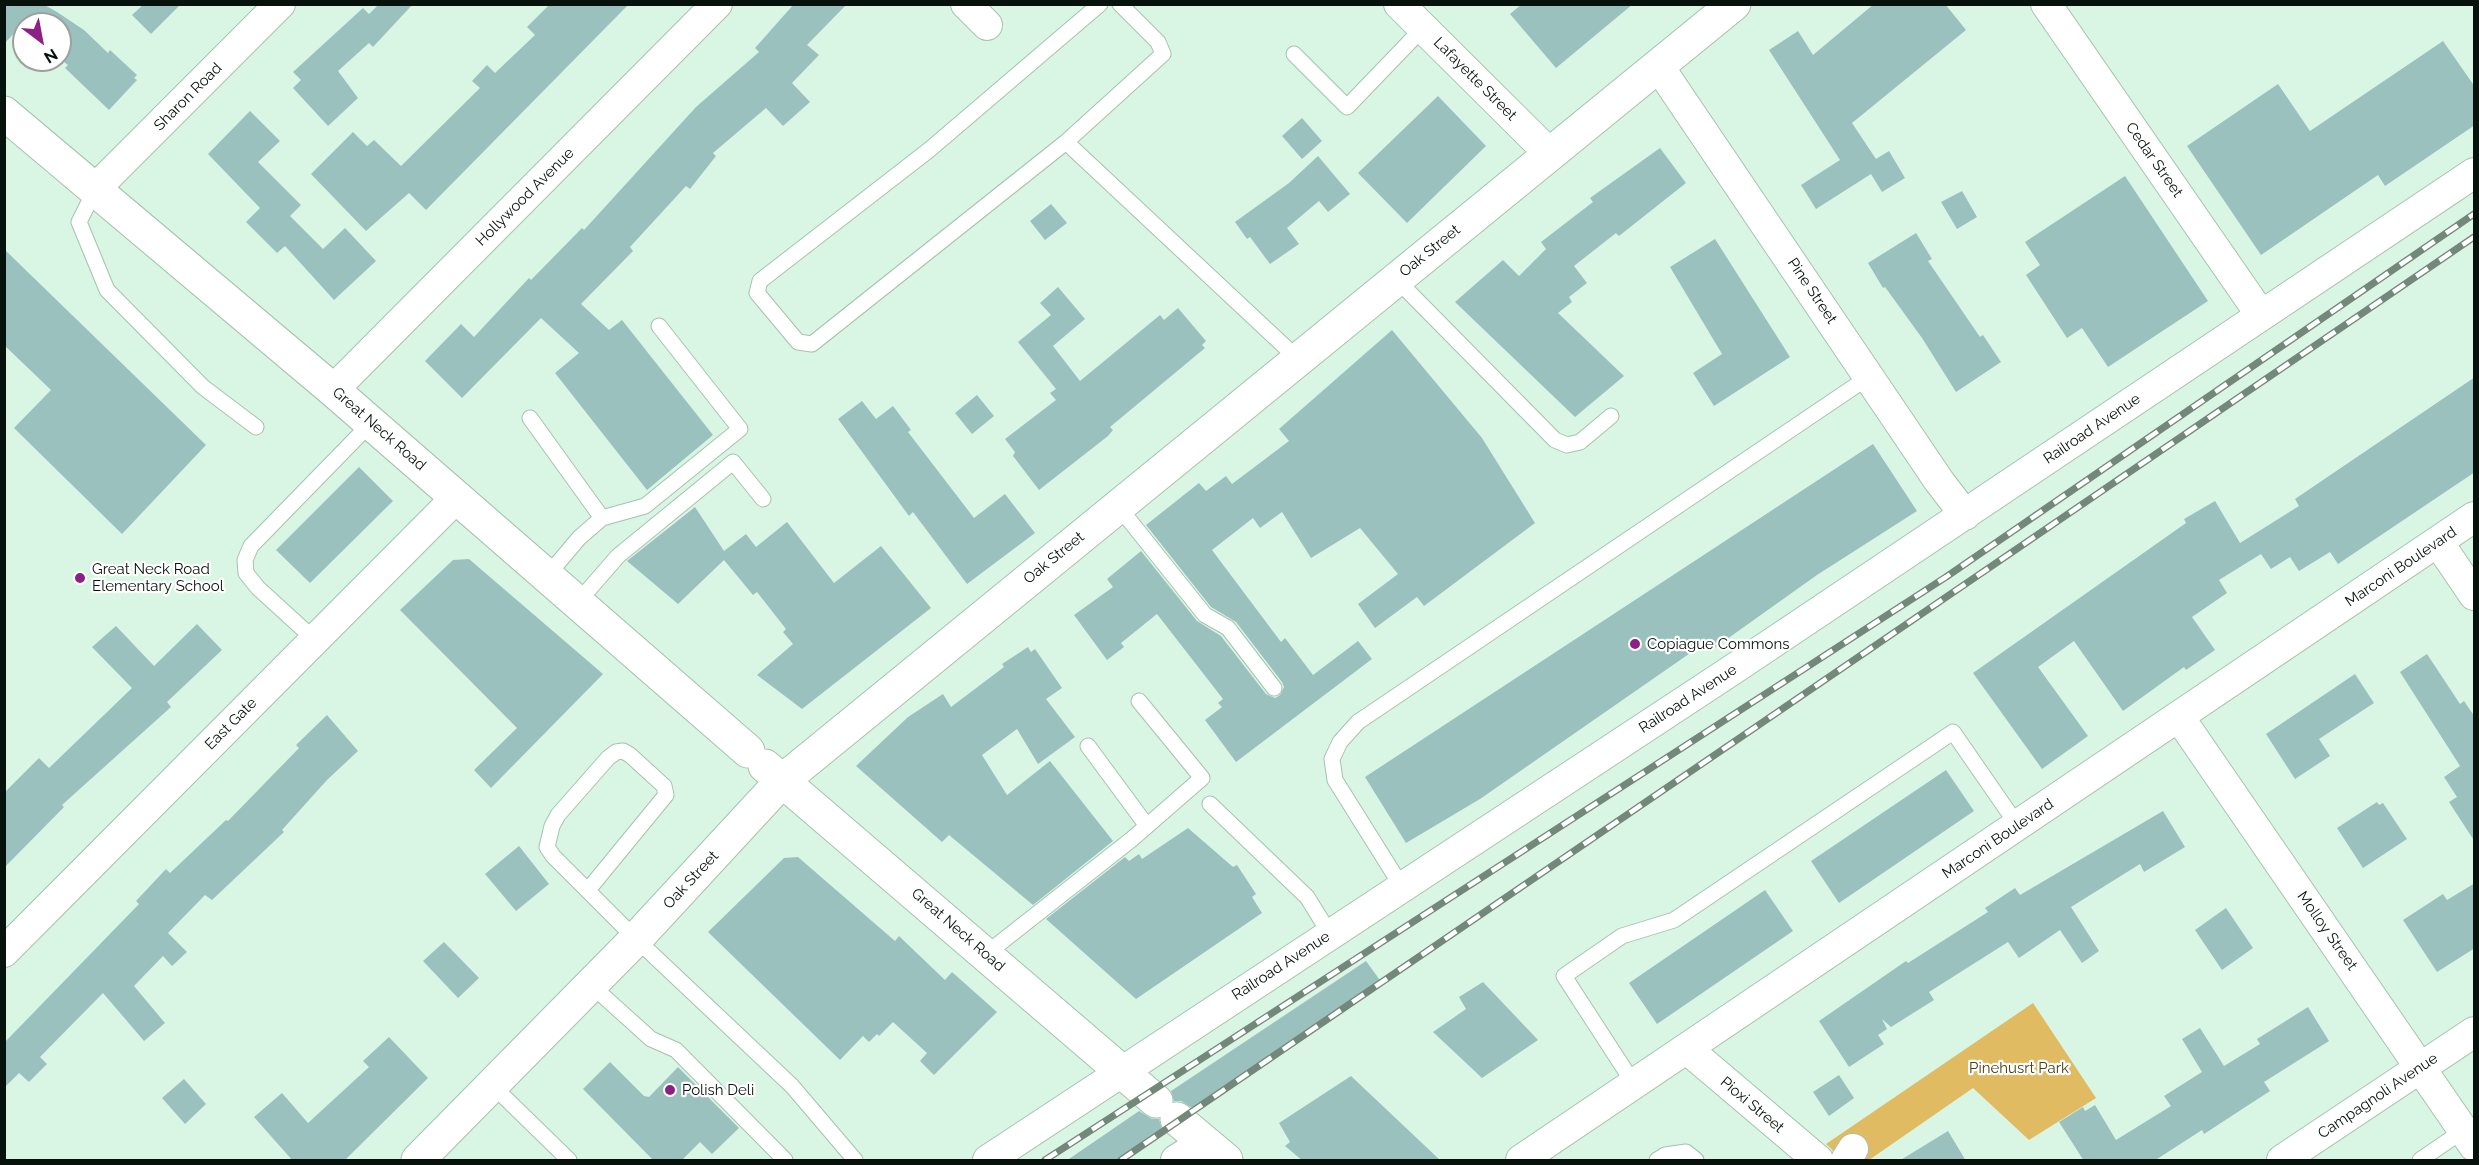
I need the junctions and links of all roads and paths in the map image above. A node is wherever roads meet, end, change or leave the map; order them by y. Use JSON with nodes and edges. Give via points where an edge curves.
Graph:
{"nodes":[{"id":1,"x":280,"y":4,"type":"edge"},
{"id":2,"x":717,"y":4,"type":"edge"},
{"id":3,"x":966,"y":4,"type":"edge"},
{"id":4,"x":1100,"y":4,"type":"edge"},
{"id":5,"x":1120,"y":4,"type":"edge"},
{"id":6,"x":1399,"y":4,"type":"edge"},
{"id":7,"x":1734,"y":4,"type":"edge"},
{"id":8,"x":2046,"y":4,"type":"edge"},
{"id":9,"x":987,"y":25,"type":"dead end"},
{"id":10,"x":1423,"y":28,"type":"junction"},
{"id":11,"x":1294,"y":54,"type":"dead end"},
{"id":12,"x":1659,"y":67,"type":"junction"},
{"id":13,"x":4,"y":113,"type":"edge"},
{"id":14,"x":1066,"y":142,"type":"junction"},
{"id":15,"x":1550,"y":153,"type":"junction"},
{"id":16,"x":2475,"y":173,"type":"edge"},
{"id":17,"x":96,"y":188,"type":"junction"},
{"id":18,"x":1396,"y":279,"type":"junction"},
{"id":19,"x":2262,"y":315,"type":"junction"},
{"id":20,"x":659,"y":326,"type":"dead end"},
{"id":21,"x":1298,"y":359,"type":"junction"},
{"id":22,"x":1870,"y":376,"type":"junction"},
{"id":23,"x":333,"y":390,"type":"junction"},
{"id":24,"x":1611,"y":416,"type":"dead end"},
{"id":25,"x":530,"y":418,"type":"dead end"},
{"id":26,"x":371,"y":423,"type":"junction"},
{"id":27,"x":256,"y":427,"type":"dead end"},
{"id":28,"x":457,"y":497,"type":"junction"},
{"id":29,"x":763,"y":499,"type":"dead end"},
{"id":30,"x":1118,"y":506,"type":"junction"},
{"id":31,"x":1965,"y":515,"type":"junction"},
{"id":32,"x":2475,"y":517,"type":"edge"},
{"id":33,"x":602,"y":518,"type":"junction"},
{"id":34,"x":2438,"y":542,"type":"junction"},
{"id":35,"x":547,"y":576,"type":"junction"},
{"id":36,"x":2475,"y":595,"type":"edge"},
{"id":37,"x":578,"y":602,"type":"junction"},
{"id":38,"x":315,"y":639,"type":"junction"},
{"id":39,"x":1274,"y":688,"type":"dead end"},
{"id":40,"x":1139,"y":700,"type":"dead end"},
{"id":41,"x":2179,"y":717,"type":"junction"},
{"id":42,"x":1088,"y":747,"type":"dead end"},
{"id":43,"x":763,"y":764,"type":"junction"},
{"id":44,"x":1210,"y":804,"type":"dead end"},
{"id":45,"x":1147,"y":826,"type":"junction"},
{"id":46,"x":2018,"y":826,"type":"junction"},
{"id":47,"x":1402,"y":887,"type":"junction"},
{"id":48,"x":588,"y":890,"type":"junction"},
{"id":49,"x":1330,"y":934,"type":"junction"},
{"id":50,"x":636,"y":939,"type":"junction"},
{"id":51,"x":4,"y":952,"type":"edge"},
{"id":52,"x":986,"y":954,"type":"junction"},
{"id":53,"x":591,"y":985,"type":"junction"},
{"id":54,"x":2475,"y":1032,"type":"edge"},
{"id":55,"x":1687,"y":1049,"type":"junction"},
{"id":56,"x":2422,"y":1067,"type":"junction"},
{"id":57,"x":1121,"y":1071,"type":"junction"},
{"id":58,"x":1634,"y":1084,"type":"junction"},
{"id":59,"x":494,"y":1086,"type":"junction"},
{"id":60,"x":2469,"y":1138,"type":"edge"},
{"id":61,"x":1215,"y":1151,"type":"edge"},
{"id":62,"x":1531,"y":1158,"type":"edge"},
{"id":63,"x":418,"y":1161,"type":"edge"},
{"id":64,"x":569,"y":1161,"type":"edge"},
{"id":65,"x":785,"y":1161,"type":"edge"},
{"id":66,"x":855,"y":1161,"type":"edge"},
{"id":67,"x":988,"y":1161,"type":"edge"},
{"id":68,"x":1176,"y":1161,"type":"edge"},
{"id":69,"x":1657,"y":1161,"type":"edge"},
{"id":70,"x":1696,"y":1161,"type":"edge"},
{"id":71,"x":1818,"y":1161,"type":"edge"},
{"id":72,"x":2282,"y":1161,"type":"edge"},
{"id":73,"x":2420,"y":1161,"type":"edge"}],
"edges":[{"from":1,"to":17,"type":"street","name":"Sharon Road"},
{"from":2,"to":23,"type":"street","name":"Hollywood Avenue"},
{"from":3,"to":9,"type":"street"},
{"from":4,"to":14,"type":"lane","via":[[929,150],[760,281],[757,293],[798,342],[812,344]]},
{"from":5,"to":14,"type":"lane","via":[[1158,42],[1163,54]]},
{"from":6,"to":10,"type":"street","name":"Lafayette Street"},
{"from":7,"to":12,"type":"main road","name":"Oak Street"},
{"from":8,"to":19,"type":"street","name":"Cedar Street"},
{"from":10,"to":11,"type":"lane","via":[[1347,107]]},
{"from":10,"to":15,"type":"street","name":"Lafayette Street"},
{"from":12,"to":15,"type":"main road","name":"Oak Street"},
{"from":12,"to":22,"type":"street","name":"Pine Street"},
{"from":13,"to":17,"type":"main road","name":"Great Neck Road"},
{"from":14,"to":21,"type":"lane"},
{"from":15,"to":18,"type":"main road","name":"Oak Street"},
{"from":16,"to":19,"type":"street","name":"Railroad Avenue"},
{"from":17,"to":23,"type":"main road","name":"Great Neck Road"},
{"from":17,"to":27,"type":"lane","via":[[79,222],[107,290],[203,387]]},
{"from":18,"to":21,"type":"main road","name":"Oak Street"},
{"from":18,"to":24,"type":"lane","via":[[1555,440],[1567,445],[1580,442]]},
{"from":19,"to":31,"type":"street","name":"Railroad Avenue"},
{"from":20,"to":33,"type":"lane","via":[[740,429],[645,506]]},
{"from":21,"to":30,"type":"main road","name":"Oak Street"},
{"from":22,"to":31,"type":"street","name":"Pine Street"},
{"from":22,"to":47,"type":"lane","via":[[1358,722],[1340,742],[1332,759],[1335,780]]},
{"from":23,"to":26,"type":"main road","name":"Great Neck Road"},
{"from":25,"to":33,"type":"lane"},
{"from":26,"to":28,"type":"main road","name":"Great Neck Road"},
{"from":26,"to":38,"type":"lane","via":[[251,546],[245,561],[246,573],[258,588]]},
{"from":28,"to":35,"type":"main road","name":"Great Neck Road"},
{"from":28,"to":38,"type":"street","name":"East Gate"},
{"from":29,"to":37,"type":"lane","via":[[733,462],[618,556]]},
{"from":30,"to":39,"type":"lane","via":[[1204,615],[1228,628]]},
{"from":30,"to":43,"type":"main road","name":"Oak Street"},
{"from":31,"to":47,"type":"street","name":"Railroad Avenue"},
{"from":32,"to":34,"type":"street","name":"Marconi Boulevard"},
{"from":33,"to":35,"type":"lane"},
{"from":34,"to":36,"type":"street"},
{"from":34,"to":41,"type":"street","name":"Marconi Boulevard"},
{"from":35,"to":37,"type":"main road","name":"Great Neck Road"},
{"from":37,"to":43,"type":"main road","name":"Great Neck Road"},
{"from":38,"to":51,"type":"street","name":"East Gate"},
{"from":40,"to":45,"type":"lane","via":[[1202,778]]},
{"from":41,"to":46,"type":"street","name":"Marconi Boulevard"},
{"from":41,"to":56,"type":"street","name":"Molloy Street"},
{"from":42,"to":45,"type":"lane"},
{"from":43,"to":50,"type":"main road","name":"Oak Street"},
{"from":43,"to":52,"type":"main road","name":"Great Neck Road"},
{"from":44,"to":49,"type":"lane","via":[[1307,897]]},
{"from":45,"to":52,"type":"lane"},
{"from":46,"to":55,"type":"street","name":"Marconi Boulevard"},
{"from":46,"to":58,"type":"lane","via":[[1953,732],[1674,920],[1622,936],[1564,976]]},
{"from":47,"to":49,"type":"street","name":"Railroad Avenue"},
{"from":48,"to":48,"type":"lane","via":[[553,856],[547,847],[549,837],[558,815],[608,758],[623,751],[664,786],[666,795]]},
{"from":48,"to":50,"type":"lane"},
{"from":49,"to":57,"type":"street","name":"Railroad Avenue"},
{"from":50,"to":53,"type":"main road","name":"Oak Street"},
{"from":50,"to":66,"type":"lane","via":[[792,1086]]},
{"from":52,"to":57,"type":"main road","name":"Great Neck Road"},
{"from":53,"to":59,"type":"main road","name":"Oak Street"},
{"from":53,"to":65,"type":"lane","via":[[651,1039],[676,1050]]},
{"from":54,"to":56,"type":"street","name":"Campagnoli Avenue"},
{"from":55,"to":58,"type":"street","name":"Marconi Boulevard"},
{"from":55,"to":71,"type":"street","name":"Pioxi Street"},
{"from":56,"to":60,"type":"street","name":"Molloy Street"},
{"from":56,"to":72,"type":"street","name":"Campagnoli Avenue"},
{"from":57,"to":61,"type":"main road","name":"Great Neck Road"},
{"from":57,"to":67,"type":"street","name":"Railroad Avenue"},
{"from":58,"to":62,"type":"street","name":"Marconi Boulevard"},
{"from":59,"to":63,"type":"main road","name":"Oak Street"},
{"from":59,"to":64,"type":"lane"},
{"from":60,"to":73,"type":"lane"},
{"from":61,"to":68,"type":"street"},
{"from":69,"to":70,"type":"lane","via":[[1665,1155],[1686,1152]]}]}
